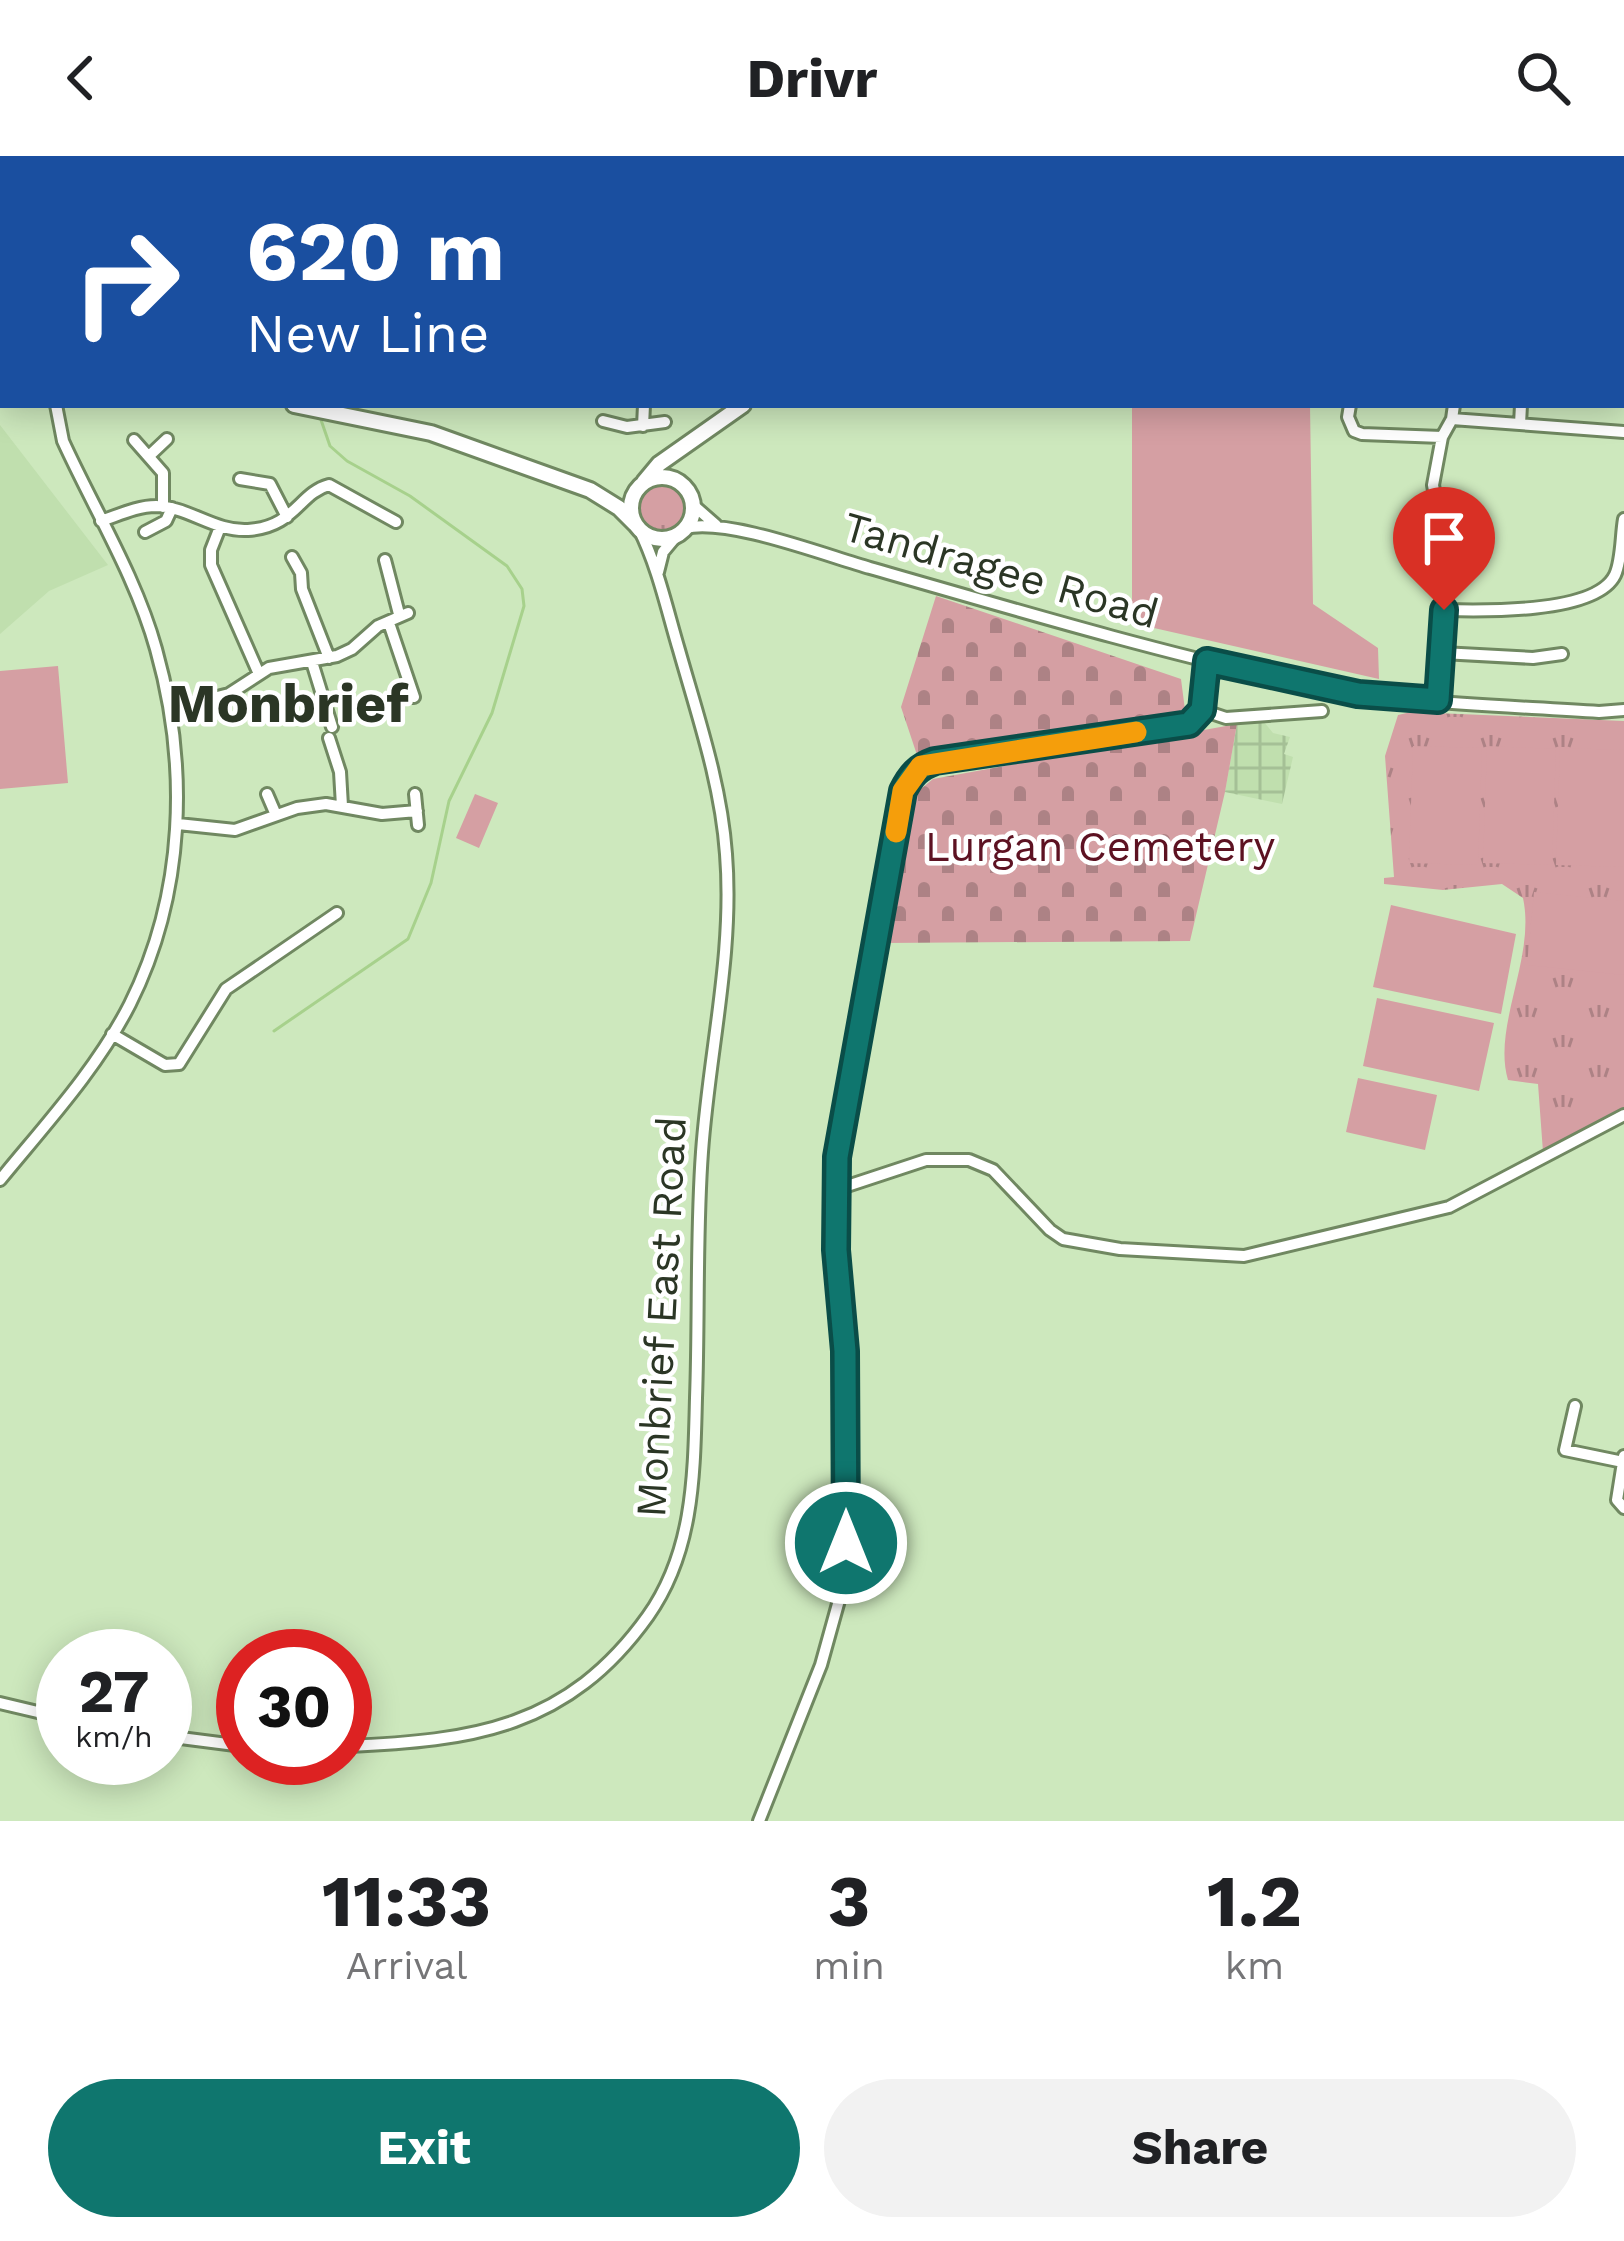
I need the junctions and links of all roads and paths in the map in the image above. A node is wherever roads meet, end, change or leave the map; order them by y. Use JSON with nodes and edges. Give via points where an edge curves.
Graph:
{"nodes":[{"id":1,"x":57,"y":408,"type":"edge"},
{"id":2,"x":309,"y":408,"type":"edge"},
{"id":3,"x":644,"y":408,"type":"edge"},
{"id":4,"x":739,"y":408,"type":"edge"},
{"id":5,"x":1350,"y":408,"type":"edge"},
{"id":6,"x":1522,"y":408,"type":"edge"},
{"id":7,"x":1453,"y":412,"type":"edge"},
{"id":8,"x":604,"y":422,"type":"dead end"},
{"id":9,"x":665,"y":422,"type":"dead end"},
{"id":10,"x":1520,"y":424,"type":"junction"},
{"id":11,"x":643,"y":426,"type":"junction"},
{"id":12,"x":1624,"y":432,"type":"edge"},
{"id":13,"x":1442,"y":437,"type":"junction"},
{"id":14,"x":167,"y":439,"type":"dead end"},
{"id":15,"x":134,"y":440,"type":"dead end"},
{"id":16,"x":688,"y":446,"type":"junction"},
{"id":17,"x":149,"y":455,"type":"junction"},
{"id":18,"x":240,"y":479,"type":"dead end"},
{"id":19,"x":680,"y":483,"type":"junction"},
{"id":20,"x":640,"y":487,"type":"junction"},
{"id":21,"x":590,"y":490,"type":"junction"},
{"id":22,"x":692,"y":504,"type":"junction"},
{"id":23,"x":167,"y":508,"type":"junction"},
{"id":24,"x":287,"y":517,"type":"junction"},
{"id":25,"x":1624,"y":519,"type":"edge"},
{"id":26,"x":101,"y":521,"type":"junction"},
{"id":27,"x":637,"y":526,"type":"junction"},
{"id":28,"x":220,"y":527,"type":"junction"},
{"id":29,"x":718,"y":527,"type":"junction"},
{"id":30,"x":380,"y":530,"type":"dead end"},
{"id":31,"x":682,"y":531,"type":"junction"},
{"id":32,"x":146,"y":532,"type":"dead end"},
{"id":33,"x":292,"y":557,"type":"dead end"},
{"id":34,"x":401,"y":565,"type":"dead end"},
{"id":35,"x":659,"y":580,"type":"junction"},
{"id":36,"x":1444,"y":610,"type":"junction"},
{"id":37,"x":399,"y":617,"type":"junction"},
{"id":38,"x":1442,"y":653,"type":"junction"},
{"id":39,"x":329,"y":658,"type":"junction"},
{"id":40,"x":1557,"y":659,"type":"dead end"},
{"id":41,"x":1207,"y":661,"type":"junction"},
{"id":42,"x":312,"y":662,"type":"junction"},
{"id":43,"x":260,"y":674,"type":"junction"},
{"id":44,"x":425,"y":682,"type":"dead end"},
{"id":45,"x":1438,"y":700,"type":"junction"},
{"id":46,"x":170,"y":710,"type":"junction"},
{"id":47,"x":1202,"y":710,"type":"junction"},
{"id":48,"x":1322,"y":710,"type":"dead end"},
{"id":49,"x":1624,"y":710,"type":"edge"},
{"id":50,"x":267,"y":794,"type":"dead end"},
{"id":51,"x":415,"y":794,"type":"dead end"},
{"id":52,"x":342,"y":806,"type":"junction"},
{"id":53,"x":276,"y":815,"type":"junction"},
{"id":54,"x":178,"y":824,"type":"junction"},
{"id":55,"x":337,"y":913,"type":"dead end"},
{"id":56,"x":112,"y":1034,"type":"junction"},
{"id":57,"x":1624,"y":1115,"type":"edge"},
{"id":58,"x":0,"y":1180,"type":"edge"},
{"id":59,"x":835,"y":1190,"type":"junction"},
{"id":60,"x":1575,"y":1406,"type":"dead end"},
{"id":61,"x":1623,"y":1458,"type":"edge"},
{"id":62,"x":1624,"y":1508,"type":"edge"},
{"id":63,"x":0,"y":1703,"type":"edge"},
{"id":64,"x":36,"y":1712,"type":"edge"},
{"id":65,"x":372,"y":1745,"type":"edge"},
{"id":66,"x":759,"y":1821,"type":"edge"}],
"edges":[{"from":1,"to":26,"type":"street","via":[[63,441]]},
{"from":2,"to":21,"type":"main road","via":[[431,433]]},
{"from":3,"to":11,"type":"street"},
{"from":4,"to":16,"type":"main road"},
{"from":5,"to":13,"type":"street","via":[[1362,434]]},
{"from":6,"to":10,"type":"street"},
{"from":7,"to":10,"type":"street"},
{"from":7,"to":13,"type":"street"},
{"from":8,"to":11,"type":"street"},
{"from":9,"to":11,"type":"street"},
{"from":10,"to":12,"type":"street"},
{"from":13,"to":36,"type":"street","via":[[1433,485],[1446,557]]},
{"from":14,"to":17,"type":"street"},
{"from":15,"to":17,"type":"street"},
{"from":16,"to":19,"type":"main road"},
{"from":16,"to":20,"type":"main road"},
{"from":17,"to":23,"type":"street","via":[[164,473]]},
{"from":18,"to":24,"type":"street","via":[[270,484]]},
{"from":19,"to":20,"type":"main road","via":[[665,477]]},
{"from":19,"to":22,"type":"main road"},
{"from":20,"to":21,"type":"main road","via":[[612,495]]},
{"from":20,"to":27,"type":"main road","via":[[631,508]]},
{"from":21,"to":27,"type":"main road"},
{"from":22,"to":29,"type":"street","name":"Tandragee Road"},
{"from":22,"to":31,"type":"main road"},
{"from":23,"to":26,"type":"street"},
{"from":23,"to":28,"type":"street"},
{"from":23,"to":32,"type":"street","via":[[166,521]]},
{"from":24,"to":28,"type":"street","via":[[267,527]]},
{"from":24,"to":30,"type":"street","via":[[329,485],[391,519]]},
{"from":25,"to":36,"type":"street","via":[[1615,576],[1597,592],[1518,612]]},
{"from":26,"to":46,"type":"street","via":[[151,633]]},
{"from":27,"to":31,"type":"main road","via":[[660,539]]},
{"from":27,"to":35,"type":"street","name":"Monbrief East Road"},
{"from":28,"to":43,"type":"street","via":[[211,565]]},
{"from":29,"to":31,"type":"street","name":"Tandragee Road"},
{"from":29,"to":41,"type":"street","name":"Tandragee Road"},
{"from":31,"to":35,"type":"street","via":[[663,552]]},
{"from":33,"to":39,"type":"street"},
{"from":34,"to":37,"type":"street","via":[[386,564]]},
{"from":35,"to":65,"type":"street","name":"Monbrief East Road","via":[[717,788],[726,852],[728,940],[700,1183],[690,1512],[651,1612],[598,1672],[513,1725]]},
{"from":36,"to":38,"type":"street"},
{"from":37,"to":39,"type":"street"},
{"from":37,"to":44,"type":"street","via":[[412,691]]},
{"from":38,"to":40,"type":"street"},
{"from":38,"to":45,"type":"street"},
{"from":39,"to":42,"type":"street"},
{"from":41,"to":45,"type":"street","name":"Tandragee Road","via":[[1358,694]]},
{"from":41,"to":47,"type":"street"},
{"from":42,"to":43,"type":"street"},
{"from":42,"to":52,"type":"street"},
{"from":43,"to":46,"type":"street","via":[[229,694]]},
{"from":45,"to":49,"type":"street","name":"Tandragee Road"},
{"from":46,"to":54,"type":"street"},
{"from":47,"to":48,"type":"street","via":[[1226,718]]},
{"from":47,"to":59,"type":"street","via":[[1189,724],[935,761],[911,776]]},
{"from":50,"to":53,"type":"street"},
{"from":51,"to":52,"type":"street","via":[[417,818]]},
{"from":52,"to":53,"type":"street"},
{"from":53,"to":54,"type":"street","via":[[236,830]]},
{"from":54,"to":56,"type":"street","via":[[144,972]]},
{"from":55,"to":56,"type":"street","via":[[226,988],[178,1064],[164,1065]]},
{"from":56,"to":58,"type":"street"},
{"from":57,"to":59,"type":"street","via":[[1449,1207],[1244,1256],[1064,1238],[992,1170],[969,1160],[926,1160]]},
{"from":59,"to":66,"type":"street","via":[[846,1575],[821,1665]]},
{"from":60,"to":61,"type":"street","via":[[1565,1450]]},
{"from":61,"to":62,"type":"street","via":[[1617,1500]]},
{"from":63,"to":64,"type":"street"}]}
